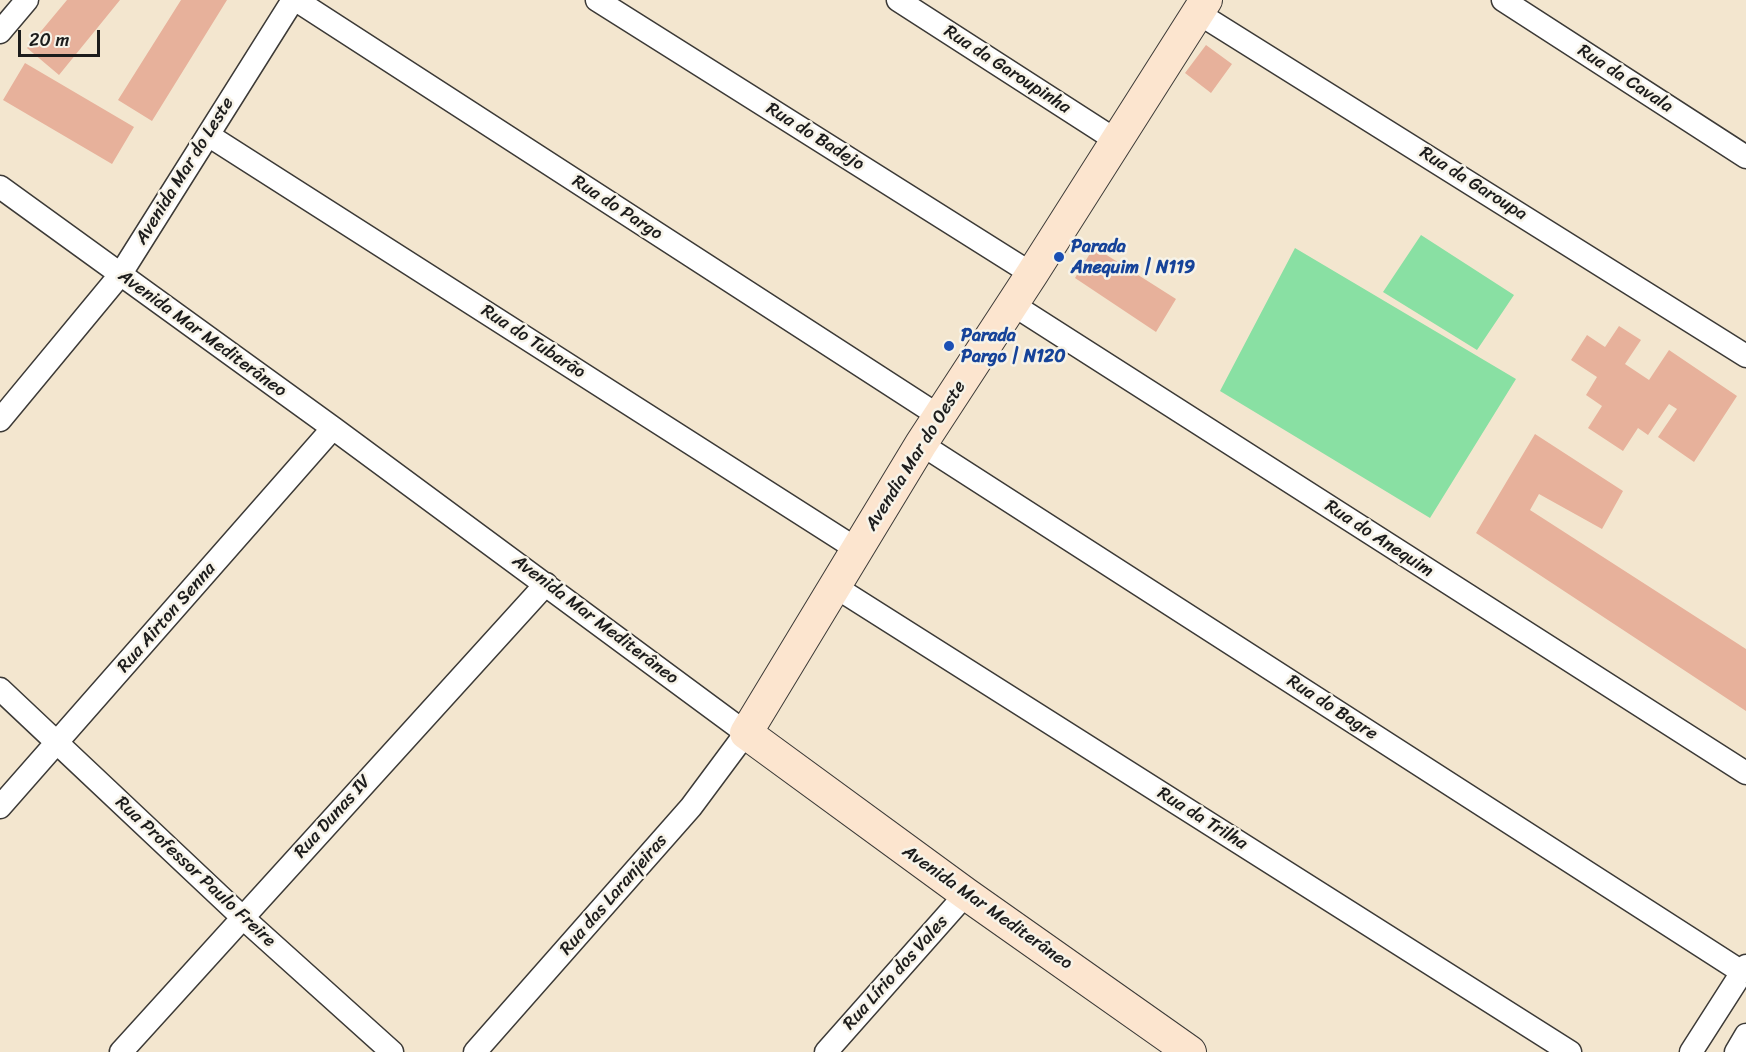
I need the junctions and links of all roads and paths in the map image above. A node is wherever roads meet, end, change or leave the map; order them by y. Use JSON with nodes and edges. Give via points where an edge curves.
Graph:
{"nodes":[{"id":1,"x":27,"y":0,"type":"edge"},
{"id":2,"x":294,"y":0,"type":"edge"},
{"id":3,"x":597,"y":0,"type":"edge"},
{"id":4,"x":898,"y":0,"type":"edge"},
{"id":5,"x":1503,"y":0,"type":"edge"},
{"id":6,"x":1203,"y":4,"type":"edge"},
{"id":7,"x":0,"y":32,"type":"edge"},
{"id":8,"x":208,"y":135,"type":"junction"},
{"id":9,"x":1117,"y":141,"type":"junction"},
{"id":10,"x":1746,"y":157,"type":"edge"},
{"id":11,"x":0,"y":187,"type":"edge"},
{"id":12,"x":1032,"y":274,"type":"junction"},
{"id":13,"x":120,"y":275,"type":"junction"},
{"id":14,"x":1012,"y":304,"type":"junction"},
{"id":15,"x":1746,"y":357,"type":"edge"},
{"id":16,"x":3,"y":410,"type":"edge"},
{"id":17,"x":939,"y":416,"type":"junction"},
{"id":18,"x":333,"y":428,"type":"junction"},
{"id":19,"x":921,"y":444,"type":"junction"},
{"id":20,"x":858,"y":550,"type":"junction"},
{"id":21,"x":546,"y":584,"type":"junction"},
{"id":22,"x":834,"y":586,"type":"junction"},
{"id":23,"x":0,"y":689,"type":"edge"},
{"id":24,"x":746,"y":733,"type":"junction"},
{"id":25,"x":57,"y":744,"type":"junction"},
{"id":26,"x":1746,"y":773,"type":"edge"},
{"id":27,"x":0,"y":807,"type":"edge"},
{"id":28,"x":966,"y":894,"type":"junction"},
{"id":29,"x":242,"y":916,"type":"junction"},
{"id":30,"x":1744,"y":969,"type":"edge"},
{"id":31,"x":1173,"y":1047,"type":"edge"},
{"id":32,"x":121,"y":1052,"type":"edge"},
{"id":33,"x":392,"y":1052,"type":"edge"},
{"id":34,"x":475,"y":1052,"type":"edge"},
{"id":35,"x":826,"y":1052,"type":"edge"},
{"id":36,"x":1570,"y":1052,"type":"edge"},
{"id":37,"x":1692,"y":1052,"type":"edge"}],
"edges":[{"from":1,"to":7,"type":"street"},
{"from":2,"to":8,"type":"street","name":"Avenida Mar do Leste"},
{"from":2,"to":17,"type":"street","name":"Rua do Pargo"},
{"from":3,"to":12,"type":"street","name":"Rua do Badejo"},
{"from":4,"to":9,"type":"street","name":"Rua da Garoupinha"},
{"from":5,"to":10,"type":"street","name":"Rua da Cavala"},
{"from":6,"to":9,"type":"street","name":"Avendia Mar do Oeste"},
{"from":6,"to":15,"type":"street","name":"Rua da Garoupa"},
{"from":8,"to":13,"type":"street","name":"Avenida Mar do Leste"},
{"from":8,"to":20,"type":"street","name":"Rua do Tubarão"},
{"from":9,"to":12,"type":"street","name":"Avendia Mar do Oeste"},
{"from":11,"to":13,"type":"street","name":"Avenida Mar Mediterâneo"},
{"from":12,"to":14,"type":"street","name":"Avendia Mar do Oeste"},
{"from":13,"to":16,"type":"street","name":"Avenida Mar do Leste"},
{"from":13,"to":18,"type":"street","name":"Avenida Mar Mediterâneo"},
{"from":14,"to":17,"type":"street","name":"Avendia Mar do Oeste"},
{"from":14,"to":26,"type":"street","name":"Rua do Anequim"},
{"from":17,"to":19,"type":"street","name":"Avendia Mar do Oeste"},
{"from":18,"to":21,"type":"street","name":"Avenida Mar Mediterâneo"},
{"from":18,"to":25,"type":"street","name":"Rua Airton Senna"},
{"from":19,"to":20,"type":"street","name":"Avendia Mar do Oeste"},
{"from":19,"to":30,"type":"street","name":"Rua do Bagre"},
{"from":20,"to":22,"type":"street","name":"Avendia Mar do Oeste"},
{"from":21,"to":24,"type":"street","name":"Avenida Mar Mediterâneo"},
{"from":21,"to":29,"type":"street","name":"Rua Dunas IV"},
{"from":22,"to":24,"type":"street","name":"Avendia Mar do Oeste"},
{"from":22,"to":36,"type":"street","name":"Rua da Trilha"},
{"from":23,"to":25,"type":"street","name":"Rua Professor Paulo Freire"},
{"from":24,"to":28,"type":"street","name":"Avenida Mar Mediterâneo"},
{"from":24,"to":34,"type":"street","name":"Rua das Laranjeiras","via":[[691,807]]},
{"from":25,"to":27,"type":"street","name":"Rua Airton Senna"},
{"from":25,"to":29,"type":"street","name":"Rua Professor Paulo Freire"},
{"from":28,"to":31,"type":"street","name":"Avenida Mar Mediterâneo"},
{"from":28,"to":35,"type":"street","name":"Rua Lírio dos Vales"},
{"from":29,"to":32,"type":"street","name":"Rua Dunas IV"},
{"from":29,"to":33,"type":"street","name":"Rua Professor Paulo Freire"},
{"from":30,"to":37,"type":"street"}]}
